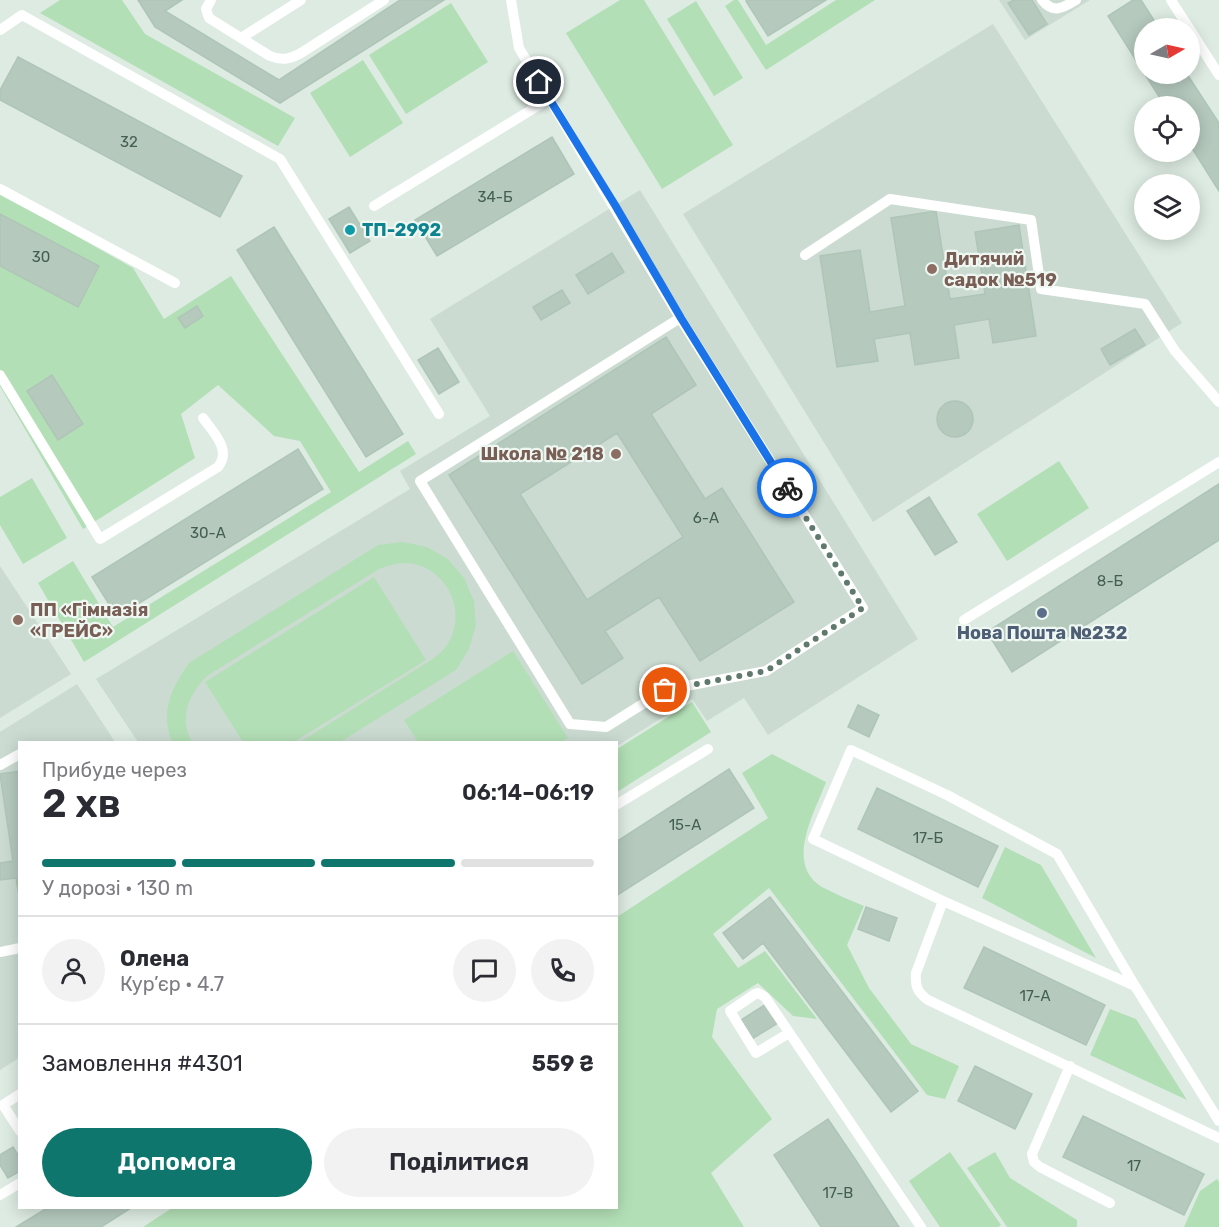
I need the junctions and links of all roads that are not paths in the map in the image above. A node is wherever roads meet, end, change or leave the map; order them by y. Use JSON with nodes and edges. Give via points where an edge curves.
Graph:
{"nodes":[{"id":1,"x":211,"y":0,"type":"edge"},
{"id":2,"x":301,"y":0,"type":"edge"},
{"id":3,"x":384,"y":0,"type":"edge"},
{"id":4,"x":511,"y":0,"type":"edge"},
{"id":5,"x":1042,"y":0,"type":"edge"},
{"id":6,"x":1077,"y":0,"type":"edge"},
{"id":7,"x":1171,"y":0,"type":"edge"},
{"id":8,"x":0,"y":30,"type":"edge"},
{"id":9,"x":241,"y":38,"type":"junction"},
{"id":10,"x":1219,"y":75,"type":"edge"},
{"id":11,"x":549,"y":99,"type":"junction"},
{"id":12,"x":0,"y":189,"type":"edge"},
{"id":13,"x":374,"y":206,"type":"dead end"},
{"id":14,"x":805,"y":255,"type":"dead end"},
{"id":15,"x":175,"y":283,"type":"dead end"},
{"id":16,"x":681,"y":318,"type":"junction"},
{"id":17,"x":0,"y":375,"type":"edge"},
{"id":18,"x":1219,"y":402,"type":"edge"},
{"id":19,"x":439,"y":414,"type":"dead end"},
{"id":20,"x":203,"y":418,"type":"dead end"},
{"id":21,"x":1219,"y":462,"type":"edge"},
{"id":22,"x":964,"y":620,"type":"dead end"},
{"id":23,"x":708,"y":749,"type":"dead end"},
{"id":24,"x":18,"y":755,"type":"edge"},
{"id":25,"x":0,"y":765,"type":"edge"},
{"id":26,"x":618,"y":804,"type":"edge"},
{"id":27,"x":943,"y":901,"type":"junction"},
{"id":28,"x":18,"y":948,"type":"edge"},
{"id":29,"x":0,"y":952,"type":"edge"},
{"id":30,"x":1135,"y":986,"type":"junction"},
{"id":31,"x":789,"y":1033,"type":"junction"},
{"id":32,"x":1070,"y":1066,"type":"junction"},
{"id":33,"x":18,"y":1095,"type":"edge"},
{"id":34,"x":1,"y":1106,"type":"edge"},
{"id":35,"x":1219,"y":1121,"type":"edge"},
{"id":36,"x":18,"y":1128,"type":"edge"},
{"id":37,"x":1219,"y":1138,"type":"edge"},
{"id":38,"x":18,"y":1183,"type":"edge"},
{"id":39,"x":1,"y":1193,"type":"edge"},
{"id":40,"x":1110,"y":1203,"type":"dead end"},
{"id":41,"x":921,"y":1227,"type":"edge"}],
"edges":[{"from":1,"to":9,"type":"lane","via":[[206,9],[209,18]]},
{"from":2,"to":9,"type":"lane"},
{"from":3,"to":9,"type":"lane","via":[[289,59],[270,56]]},
{"from":4,"to":11,"type":"lane","via":[[519,48]]},
{"from":5,"to":6,"type":"lane","via":[[1048,8],[1057,9]]},
{"from":7,"to":10,"type":"lane"},
{"from":8,"to":19,"type":"lane","via":[[22,15],[280,159]]},
{"from":11,"to":13,"type":"lane"},
{"from":11,"to":16,"type":"lane"},
{"from":12,"to":15,"type":"lane"},
{"from":14,"to":18,"type":"lane","via":[[890,199],[1031,220],[1041,289],[1145,304],[1175,351]]},
{"from":16,"to":16,"type":"lane","via":[[420,481],[570,724],[606,727],[665,690],[766,671],[863,608]]},
{"from":17,"to":20,"type":"lane","via":[[100,539],[224,460],[224,452]]},
{"from":21,"to":22,"type":"lane"},
{"from":23,"to":26,"type":"lane"},
{"from":24,"to":25,"type":"lane"},
{"from":27,"to":30,"type":"lane"},
{"from":27,"to":30,"type":"lane","via":[[813,839],[851,750],[947,795],[1057,854]]},
{"from":27,"to":32,"type":"lane","via":[[916,973],[919,994]]},
{"from":28,"to":29,"type":"lane"},
{"from":30,"to":35,"type":"lane"},
{"from":31,"to":31,"type":"lane","via":[[762,994],[754,994],[730,1011],[756,1053]]},
{"from":31,"to":41,"type":"lane"},
{"from":32,"to":37,"type":"lane"},
{"from":32,"to":40,"type":"lane","via":[[1032,1154],[1034,1162]]},
{"from":33,"to":34,"type":"lane"},
{"from":34,"to":36,"type":"lane"},
{"from":38,"to":39,"type":"lane"}]}
